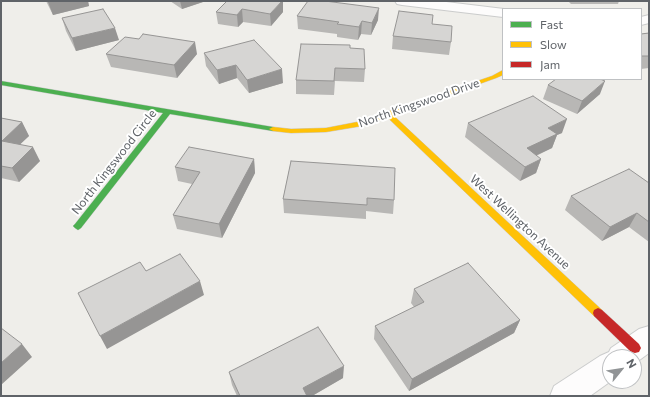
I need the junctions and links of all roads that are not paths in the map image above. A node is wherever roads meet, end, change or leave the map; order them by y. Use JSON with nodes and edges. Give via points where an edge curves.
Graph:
{"nodes":[{"id":1,"x":402,"y":1,"type":"edge"},
{"id":2,"x":502,"y":13,"type":"edge"},
{"id":3,"x":502,"y":73,"type":"edge"},
{"id":4,"x":1,"y":83,"type":"edge"},
{"id":5,"x":168,"y":112,"type":"junction"},
{"id":6,"x":388,"y":114,"type":"junction"},
{"id":7,"x":78,"y":226,"type":"dead end"},
{"id":8,"x":635,"y":348,"type":"edge"},
{"id":9,"x":602,"y":371,"type":"edge"},
{"id":10,"x":565,"y":396,"type":"edge"}],
"edges":[{"from":1,"to":2,"type":"street"},
{"from":3,"to":6,"type":"street","name":"North Kingswood Drive"},
{"from":4,"to":5,"type":"street","name":"North Kingswood Drive"},
{"from":5,"to":6,"type":"street","name":"North Kingswood Drive","via":[[291,131],[353,126]]},
{"from":5,"to":7,"type":"street","name":"North Kingswood Circle"},
{"from":6,"to":8,"type":"street","name":"West Wellington Avenue"},
{"from":9,"to":10,"type":"street"}]}
